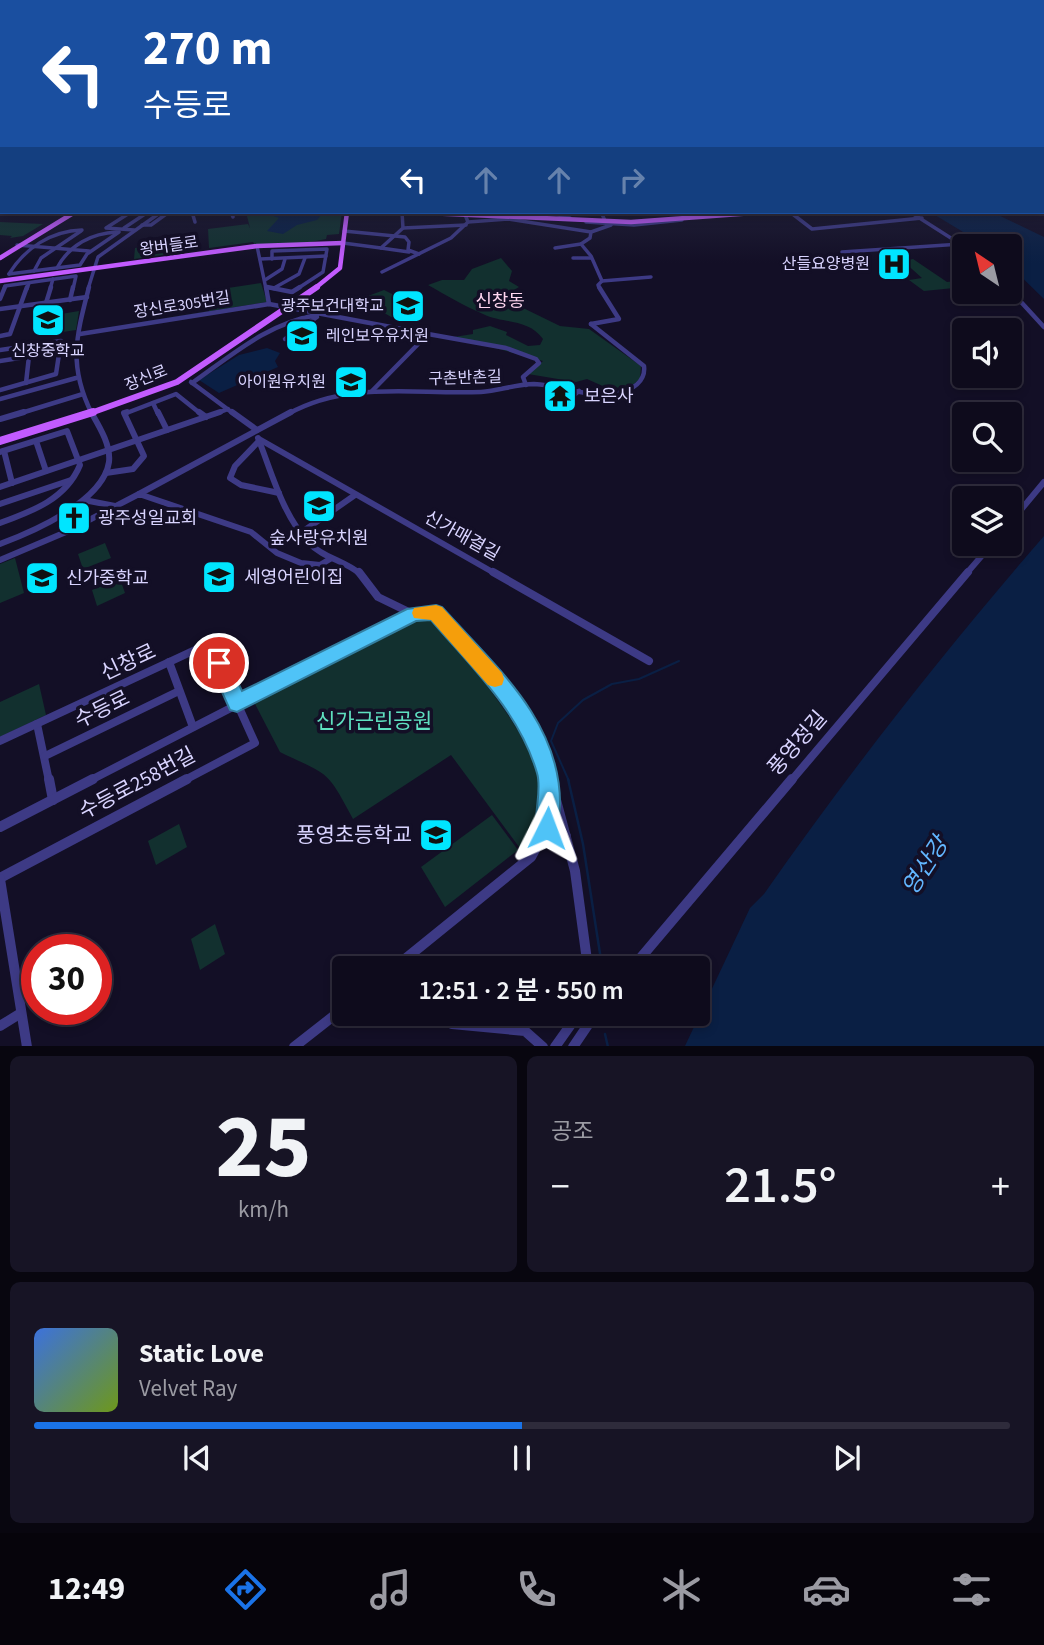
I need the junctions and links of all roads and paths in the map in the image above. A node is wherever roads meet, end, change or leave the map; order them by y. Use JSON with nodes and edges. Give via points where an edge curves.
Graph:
{"nodes":[{"id":1,"x":72,"y":214,"type":"edge"},
{"id":2,"x":127,"y":214,"type":"edge"},
{"id":3,"x":145,"y":214,"type":"edge"},
{"id":4,"x":158,"y":214,"type":"edge"},
{"id":5,"x":167,"y":214,"type":"edge"},
{"id":6,"x":193,"y":214,"type":"edge"},
{"id":7,"x":347,"y":214,"type":"edge"},
{"id":8,"x":402,"y":214,"type":"edge"},
{"id":9,"x":464,"y":214,"type":"edge"},
{"id":10,"x":482,"y":214,"type":"edge"},
{"id":11,"x":508,"y":214,"type":"edge"},
{"id":12,"x":555,"y":214,"type":"edge"},
{"id":13,"x":602,"y":214,"type":"edge"},
{"id":14,"x":697,"y":214,"type":"edge"},
{"id":15,"x":736,"y":214,"type":"edge"},
{"id":16,"x":746,"y":214,"type":"edge"},
{"id":17,"x":793,"y":214,"type":"edge"},
{"id":18,"x":914,"y":214,"type":"edge"},
{"id":19,"x":701,"y":218,"type":"junction"},
{"id":20,"x":922,"y":218,"type":"junction"},
{"id":21,"x":571,"y":219,"type":"junction"},
{"id":22,"x":195,"y":222,"type":"dead end"},
{"id":23,"x":467,"y":223,"type":"junction"},
{"id":24,"x":608,"y":223,"type":"junction"},
{"id":25,"x":142,"y":225,"type":"junction"},
{"id":26,"x":404,"y":228,"type":"junction"},
{"id":27,"x":122,"y":229,"type":"junction"},
{"id":28,"x":135,"y":230,"type":"junction"},
{"id":29,"x":591,"y":232,"type":"junction"},
{"id":30,"x":398,"y":236,"type":"junction"},
{"id":31,"x":343,"y":237,"type":"junction"},
{"id":32,"x":952,"y":238,"type":"edge"},
{"id":33,"x":581,"y":244,"type":"junction"},
{"id":34,"x":18,"y":245,"type":"junction"},
{"id":35,"x":327,"y":245,"type":"junction"},
{"id":36,"x":257,"y":246,"type":"junction"},
{"id":37,"x":952,"y":246,"type":"edge"},
{"id":38,"x":35,"y":247,"type":"junction"},
{"id":39,"x":53,"y":248,"type":"junction"},
{"id":40,"x":381,"y":248,"type":"junction"},
{"id":41,"x":555,"y":248,"type":"dead end"},
{"id":42,"x":71,"y":250,"type":"junction"},
{"id":43,"x":342,"y":250,"type":"junction"},
{"id":44,"x":90,"y":251,"type":"junction"},
{"id":45,"x":410,"y":251,"type":"junction"},
{"id":46,"x":842,"y":252,"type":"dead end"},
{"id":47,"x":102,"y":253,"type":"junction"},
{"id":48,"x":419,"y":254,"type":"junction"},
{"id":49,"x":1,"y":256,"type":"edge"},
{"id":50,"x":326,"y":256,"type":"junction"},
{"id":51,"x":305,"y":257,"type":"junction"},
{"id":52,"x":591,"y":257,"type":"junction"},
{"id":53,"x":285,"y":258,"type":"junction"},
{"id":54,"x":573,"y":258,"type":"dead end"},
{"id":55,"x":260,"y":259,"type":"junction"},
{"id":56,"x":272,"y":259,"type":"junction"},
{"id":57,"x":57,"y":268,"type":"junction"},
{"id":58,"x":93,"y":269,"type":"junction"},
{"id":59,"x":34,"y":271,"type":"junction"},
{"id":60,"x":382,"y":272,"type":"dead end"},
{"id":61,"x":651,"y":277,"type":"dead end"},
{"id":62,"x":53,"y":279,"type":"junction"},
{"id":63,"x":265,"y":280,"type":"junction"},
{"id":64,"x":0,"y":281,"type":"edge"},
{"id":65,"x":29,"y":283,"type":"junction"},
{"id":66,"x":600,"y":283,"type":"junction"},
{"id":67,"x":266,"y":287,"type":"junction"},
{"id":68,"x":274,"y":288,"type":"junction"},
{"id":69,"x":87,"y":297,"type":"junction"},
{"id":70,"x":0,"y":299,"type":"edge"},
{"id":71,"x":70,"y":299,"type":"junction"},
{"id":72,"x":46,"y":303,"type":"junction"},
{"id":73,"x":1022,"y":303,"type":"edge"},
{"id":74,"x":269,"y":304,"type":"junction"},
{"id":75,"x":21,"y":306,"type":"junction"},
{"id":76,"x":287,"y":308,"type":"junction"},
{"id":77,"x":0,"y":309,"type":"edge"},
{"id":78,"x":321,"y":314,"type":"junction"},
{"id":79,"x":1044,"y":327,"type":"edge"},
{"id":80,"x":80,"y":332,"type":"junction"},
{"id":81,"x":428,"y":334,"type":"junction"},
{"id":82,"x":0,"y":336,"type":"edge"},
{"id":83,"x":285,"y":339,"type":"dead end"},
{"id":84,"x":77,"y":349,"type":"junction"},
{"id":85,"x":0,"y":350,"type":"edge"},
{"id":86,"x":58,"y":352,"type":"junction"},
{"id":87,"x":29,"y":356,"type":"junction"},
{"id":88,"x":0,"y":362,"type":"edge"},
{"id":89,"x":76,"y":378,"type":"junction"},
{"id":90,"x":183,"y":378,"type":"junction"},
{"id":91,"x":26,"y":383,"type":"junction"},
{"id":92,"x":192,"y":383,"type":"junction"},
{"id":93,"x":526,"y":385,"type":"junction"},
{"id":94,"x":0,"y":390,"type":"edge"},
{"id":95,"x":372,"y":391,"type":"junction"},
{"id":96,"x":579,"y":391,"type":"junction"},
{"id":97,"x":83,"y":394,"type":"junction"},
{"id":98,"x":0,"y":399,"type":"edge"},
{"id":99,"x":153,"y":403,"type":"junction"},
{"id":100,"x":228,"y":409,"type":"junction"},
{"id":101,"x":557,"y":409,"type":"dead end"},
{"id":102,"x":91,"y":413,"type":"junction"},
{"id":103,"x":206,"y":417,"type":"junction"},
{"id":104,"x":0,"y":419,"type":"edge"},
{"id":105,"x":167,"y":429,"type":"junction"},
{"id":106,"x":255,"y":431,"type":"junction"},
{"id":107,"x":137,"y":440,"type":"junction"},
{"id":108,"x":0,"y":441,"type":"edge"},
{"id":109,"x":36,"y":441,"type":"junction"},
{"id":110,"x":258,"y":441,"type":"junction"},
{"id":111,"x":107,"y":450,"type":"junction"},
{"id":112,"x":2,"y":452,"type":"edge"},
{"id":113,"x":78,"y":460,"type":"junction"},
{"id":114,"x":46,"y":471,"type":"junction"},
{"id":115,"x":106,"y":473,"type":"junction"},
{"id":116,"x":73,"y":479,"type":"junction"},
{"id":117,"x":1044,"y":482,"type":"edge"},
{"id":118,"x":12,"y":483,"type":"junction"},
{"id":119,"x":0,"y":487,"type":"edge"},
{"id":120,"x":279,"y":493,"type":"junction"},
{"id":121,"x":139,"y":494,"type":"junction"},
{"id":122,"x":355,"y":495,"type":"junction"},
{"id":123,"x":84,"y":500,"type":"junction"},
{"id":124,"x":0,"y":504,"type":"edge"},
{"id":125,"x":115,"y":506,"type":"junction"},
{"id":126,"x":1022,"y":509,"type":"edge"},
{"id":127,"x":0,"y":523,"type":"edge"},
{"id":128,"x":302,"y":532,"type":"junction"},
{"id":129,"x":0,"y":544,"type":"edge"},
{"id":130,"x":982,"y":556,"type":"edge"},
{"id":131,"x":330,"y":559,"type":"junction"},
{"id":132,"x":0,"y":560,"type":"edge"},
{"id":133,"x":413,"y":614,"type":"junction"},
{"id":134,"x":649,"y":661,"type":"dead end"},
{"id":135,"x":169,"y":662,"type":"junction"},
{"id":136,"x":178,"y":691,"type":"junction"},
{"id":137,"x":237,"y":704,"type":"junction"},
{"id":138,"x":37,"y":724,"type":"junction"},
{"id":139,"x":193,"y":727,"type":"junction"},
{"id":140,"x":0,"y":741,"type":"edge"},
{"id":141,"x":45,"y":756,"type":"junction"},
{"id":142,"x":549,"y":777,"type":"junction"},
{"id":143,"x":53,"y":800,"type":"junction"},
{"id":144,"x":0,"y":827,"type":"edge"},
{"id":145,"x":566,"y":836,"type":"junction"},
{"id":146,"x":543,"y":840,"type":"junction"},
{"id":147,"x":0,"y":878,"type":"edge"},
{"id":148,"x":409,"y":956,"type":"edge"},
{"id":149,"x":586,"y":956,"type":"edge"},
{"id":150,"x":642,"y":956,"type":"edge"},
{"id":151,"x":21,"y":1013,"type":"joint"},
{"id":152,"x":332,"y":1017,"type":"edge"},
{"id":153,"x":23,"y":1025,"type":"edge"},
{"id":154,"x":0,"y":1026,"type":"edge"},
{"id":155,"x":460,"y":1026,"type":"edge"},
{"id":156,"x":570,"y":1026,"type":"edge"},
{"id":157,"x":587,"y":1026,"type":"edge"},
{"id":158,"x":27,"y":1046,"type":"edge"},
{"id":159,"x":293,"y":1046,"type":"edge"},
{"id":160,"x":543,"y":1046,"type":"edge"},
{"id":161,"x":555,"y":1046,"type":"edge"},
{"id":162,"x":573,"y":1046,"type":"edge"}],
"edges":[{"from":1,"to":34,"type":"main road"},
{"from":2,"to":27,"type":"street","via":[[106,228]]},
{"from":3,"to":27,"type":"street"},
{"from":4,"to":25,"type":"street"},
{"from":5,"to":25,"type":"street","via":[[152,225]]},
{"from":6,"to":22,"type":"street"},
{"from":7,"to":31,"type":"main road","name":"장신로"},
{"from":8,"to":26,"type":"street"},
{"from":9,"to":23,"type":"street"},
{"from":10,"to":21,"type":"main road"},
{"from":11,"to":21,"type":"main road"},
{"from":12,"to":21,"type":"street"},
{"from":13,"to":24,"type":"street"},
{"from":14,"to":19,"type":"street"},
{"from":15,"to":19,"type":"main road"},
{"from":16,"to":19,"type":"main road"},
{"from":17,"to":20,"type":"street","via":[[812,229]]},
{"from":18,"to":20,"type":"street"},
{"from":19,"to":24,"type":"main road"},
{"from":19,"to":24,"type":"main road"},
{"from":20,"to":32,"type":"street"},
{"from":21,"to":24,"type":"main road"},
{"from":23,"to":26,"type":"street"},
{"from":23,"to":29,"type":"street","via":[[508,219]]},
{"from":23,"to":48,"type":"street","via":[[455,235]]},
{"from":24,"to":29,"type":"street"},
{"from":25,"to":28,"type":"street"},
{"from":26,"to":30,"type":"street"},
{"from":27,"to":28,"type":"street"},
{"from":28,"to":47,"type":"street"},
{"from":29,"to":33,"type":"street"},
{"from":30,"to":31,"type":"street"},
{"from":30,"to":40,"type":"street"},
{"from":30,"to":45,"type":"street","via":[[408,239]]},
{"from":31,"to":35,"type":"main road","name":"왕버들로"},
{"from":31,"to":40,"type":"street"},
{"from":31,"to":43,"type":"main road","name":"장신로"},
{"from":33,"to":41,"type":"street"},
{"from":33,"to":52,"type":"street"},
{"from":34,"to":38,"type":"street"},
{"from":34,"to":49,"type":"main road"},
{"from":35,"to":36,"type":"main road","name":"왕버들로"},
{"from":35,"to":43,"type":"main road"},
{"from":35,"to":50,"type":"street"},
{"from":35,"to":56,"type":"street","via":[[272,251]]},
{"from":36,"to":55,"type":"street"},
{"from":36,"to":58,"type":"main road","name":"왕버들로"},
{"from":37,"to":46,"type":"street"},
{"from":38,"to":39,"type":"street"},
{"from":38,"to":39,"type":"street","via":[[67,229],[82,230]]},
{"from":38,"to":59,"type":"street","via":[[9,274]]},
{"from":39,"to":42,"type":"street"},
{"from":39,"to":59,"type":"street"},
{"from":40,"to":45,"type":"street"},
{"from":42,"to":44,"type":"street"},
{"from":42,"to":44,"type":"street","via":[[101,231],[119,232]]},
{"from":42,"to":57,"type":"street"},
{"from":43,"to":76,"type":"main road","name":"장신로","via":[[337,274]]},
{"from":44,"to":47,"type":"street"},
{"from":44,"to":57,"type":"street","via":[[80,265]]},
{"from":45,"to":48,"type":"street"},
{"from":47,"to":58,"type":"street"},
{"from":48,"to":60,"type":"street"},
{"from":50,"to":51,"type":"street"},
{"from":50,"to":68,"type":"street","via":[[323,272],[292,292]]},
{"from":51,"to":53,"type":"street"},
{"from":51,"to":68,"type":"street","via":[[299,274]]},
{"from":52,"to":54,"type":"street"},
{"from":52,"to":66,"type":"street"},
{"from":53,"to":56,"type":"street"},
{"from":53,"to":63,"type":"street","via":[[282,269]]},
{"from":55,"to":56,"type":"street"},
{"from":55,"to":63,"type":"street"},
{"from":57,"to":59,"type":"street"},
{"from":58,"to":64,"type":"main road","name":"왕버들로"},
{"from":58,"to":69,"type":"street"},
{"from":61,"to":66,"type":"street"},
{"from":62,"to":65,"type":"street"},
{"from":62,"to":71,"type":"street","via":[[76,276]]},
{"from":62,"to":72,"type":"street"},
{"from":63,"to":67,"type":"street"},
{"from":65,"to":70,"type":"street","via":[[5,286]]},
{"from":65,"to":75,"type":"street"},
{"from":66,"to":96,"type":"street","name":"구촌반촌길","via":[[619,318],[592,324],[646,370],[632,389],[607,394]]},
{"from":67,"to":68,"type":"street"},
{"from":67,"to":74,"type":"street"},
{"from":69,"to":71,"type":"street"},
{"from":69,"to":80,"type":"street"},
{"from":71,"to":72,"type":"street"},
{"from":72,"to":75,"type":"street"},
{"from":73,"to":79,"type":"street"},
{"from":74,"to":76,"type":"street","name":"장신로305번길"},
{"from":74,"to":80,"type":"street","name":"장신로305번길"},
{"from":75,"to":77,"type":"street"},
{"from":75,"to":82,"type":"street","via":[[10,334]]},
{"from":76,"to":78,"type":"street"},
{"from":76,"to":90,"type":"main road","name":"장신로"},
{"from":78,"to":81,"type":"street"},
{"from":78,"to":83,"type":"street"},
{"from":78,"to":92,"type":"street","name":"장신로","via":[[276,325]]},
{"from":80,"to":84,"type":"street"},
{"from":81,"to":93,"type":"street","via":[[506,348],[537,359],[539,363],[523,377]]},
{"from":81,"to":95,"type":"street"},
{"from":84,"to":86,"type":"street"},
{"from":84,"to":89,"type":"street"},
{"from":85,"to":86,"type":"street","via":[[58,341]]},
{"from":86,"to":87,"type":"street"},
{"from":86,"to":91,"type":"street","via":[[56,374]]},
{"from":87,"to":88,"type":"street"},
{"from":87,"to":91,"type":"street"},
{"from":89,"to":97,"type":"street"},
{"from":89,"to":98,"type":"street"},
{"from":90,"to":92,"type":"street","name":"신가매결길"},
{"from":90,"to":102,"type":"main road","name":"장신로"},
{"from":91,"to":94,"type":"street"},
{"from":92,"to":100,"type":"street","name":"신가매결길"},
{"from":93,"to":95,"type":"street","name":"구촌반촌길","via":[[481,392]]},
{"from":93,"to":96,"type":"street","name":"구촌반촌길"},
{"from":95,"to":106,"type":"street","name":"구촌반촌길","via":[[326,395]]},
{"from":96,"to":101,"type":"street"},
{"from":97,"to":102,"type":"street"},
{"from":97,"to":104,"type":"street"},
{"from":99,"to":103,"type":"street","via":[[176,394]]},
{"from":99,"to":105,"type":"street"},
{"from":99,"to":107,"type":"street","via":[[124,413]]},
{"from":100,"to":103,"type":"street"},
{"from":100,"to":106,"type":"street","name":"신가매결길"},
{"from":102,"to":108,"type":"main road","name":"장신로"},
{"from":102,"to":111,"type":"street"},
{"from":103,"to":105,"type":"street"},
{"from":105,"to":107,"type":"street"},
{"from":106,"to":110,"type":"street","name":"신가매결길"},
{"from":106,"to":121,"type":"street"},
{"from":107,"to":111,"type":"street"},
{"from":107,"to":115,"type":"street","via":[[144,456],[133,469]]},
{"from":109,"to":112,"type":"street"},
{"from":109,"to":113,"type":"street","via":[[66,431]]},
{"from":109,"to":114,"type":"street"},
{"from":110,"to":120,"type":"street","name":"신가매결길"},
{"from":110,"to":120,"type":"street","via":[[230,478]]},
{"from":110,"to":122,"type":"street","name":"신가매결길"},
{"from":111,"to":113,"type":"street"},
{"from":111,"to":115,"type":"street"},
{"from":112,"to":118,"type":"street"},
{"from":113,"to":114,"type":"street"},
{"from":113,"to":116,"type":"street"},
{"from":114,"to":118,"type":"street"},
{"from":115,"to":123,"type":"street"},
{"from":116,"to":124,"type":"street"},
{"from":116,"to":127,"type":"street","via":[[48,503]]},
{"from":117,"to":126,"type":"street"},
{"from":118,"to":119,"type":"street"},
{"from":120,"to":128,"type":"street","name":"신가매결길","via":[[286,513]]},
{"from":121,"to":125,"type":"street"},
{"from":121,"to":131,"type":"street","via":[[251,532],[277,553],[301,563],[314,566]]},
{"from":122,"to":128,"type":"street"},
{"from":122,"to":134,"type":"street","name":"신가매결길"},
{"from":123,"to":125,"type":"street"},
{"from":123,"to":129,"type":"street","via":[[41,528]]},
{"from":125,"to":132,"type":"street"},
{"from":128,"to":131,"type":"street","name":"신가매결길"},
{"from":130,"to":150,"type":"street","name":"풍영정길"},
{"from":131,"to":133,"type":"street","name":"신가매결길","via":[[359,571],[378,597]]},
{"from":133,"to":137,"type":"street"},
{"from":133,"to":142,"type":"street","via":[[436,612],[462,639],[532,730]]},
{"from":135,"to":136,"type":"street"},
{"from":135,"to":137,"type":"street","name":"신창로","via":[[210,643]]},
{"from":135,"to":138,"type":"street","name":"신창로"},
{"from":136,"to":139,"type":"street"},
{"from":136,"to":141,"type":"street","name":"수등로"},
{"from":137,"to":139,"type":"street"},
{"from":137,"to":147,"type":"street","name":"수등로258번길","via":[[254,743]]},
{"from":138,"to":140,"type":"street","name":"신창로"},
{"from":138,"to":141,"type":"street"},
{"from":139,"to":143,"type":"street"},
{"from":141,"to":143,"type":"street"},
{"from":142,"to":145,"type":"street"},
{"from":142,"to":146,"type":"street"},
{"from":143,"to":144,"type":"street"},
{"from":145,"to":146,"type":"street","via":[[551,833]]},
{"from":145,"to":149,"type":"street"},
{"from":146,"to":148,"type":"street","via":[[531,857]]},
{"from":147,"to":151,"type":"street","name":"수등로258번길"},
{"from":151,"to":154,"type":"street"},
{"from":152,"to":159,"type":"street"},
{"from":153,"to":158,"type":"street","name":"수등로258번길"},
{"from":155,"to":160,"type":"street","via":[[526,1031]]},
{"from":156,"to":161,"type":"street"},
{"from":157,"to":162,"type":"street"}]}
